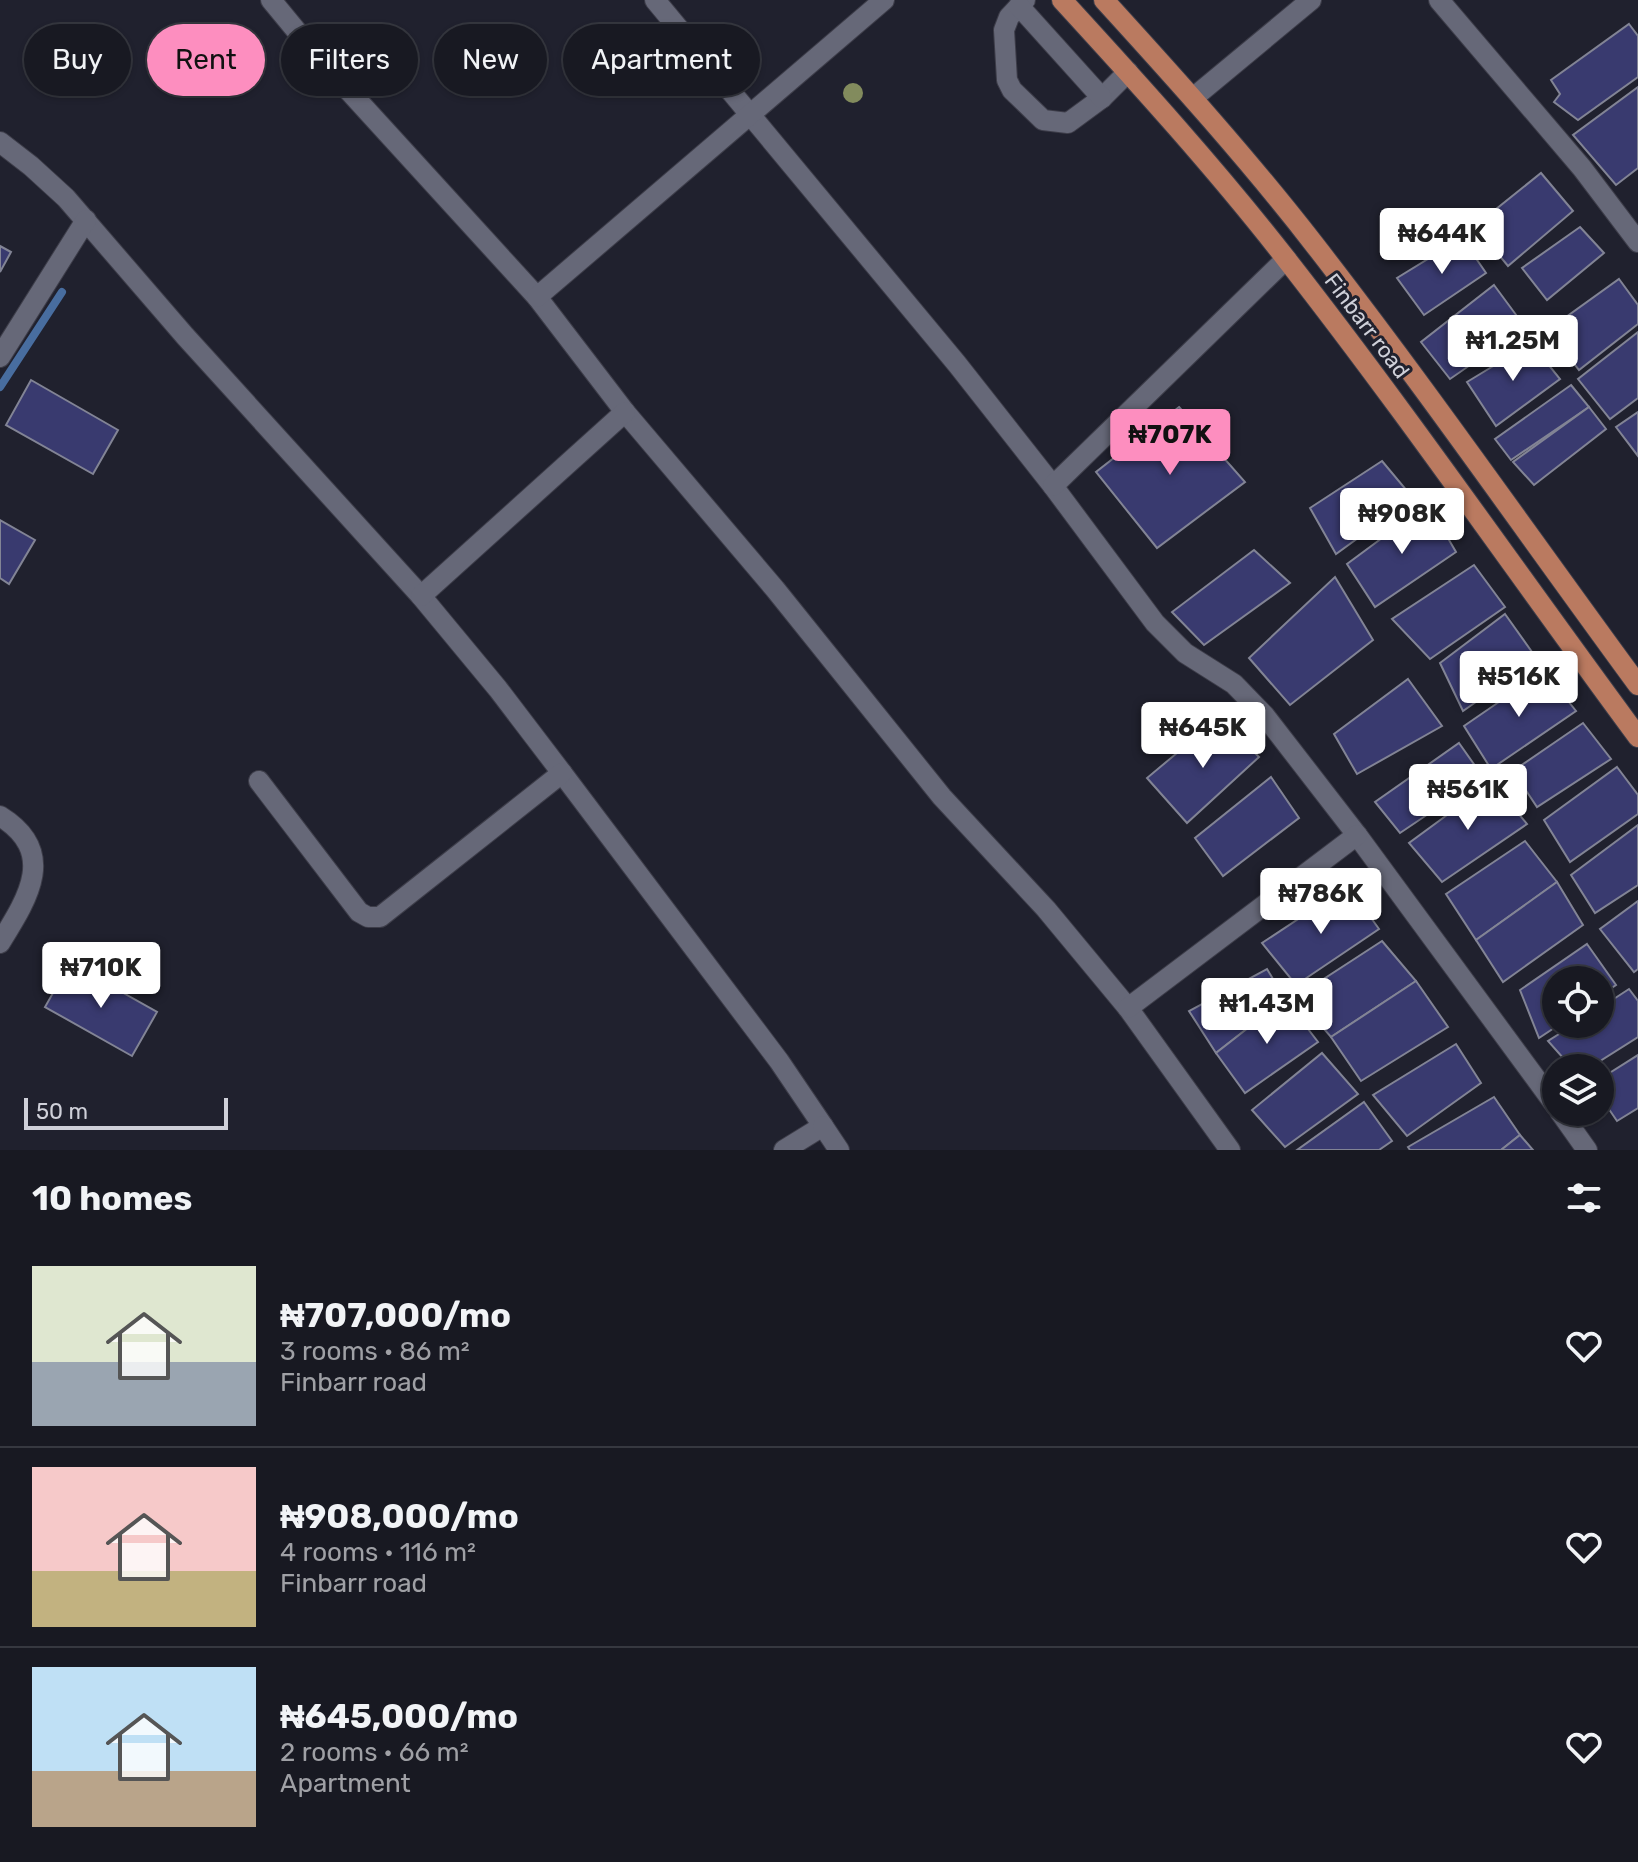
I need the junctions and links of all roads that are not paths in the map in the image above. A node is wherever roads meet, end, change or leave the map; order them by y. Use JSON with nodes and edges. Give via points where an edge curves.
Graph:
{"nodes":[{"id":1,"x":271,"y":0,"type":"edge"},
{"id":2,"x":655,"y":0,"type":"edge"},
{"id":3,"x":884,"y":0,"type":"edge"},
{"id":4,"x":1062,"y":0,"type":"edge"},
{"id":5,"x":1104,"y":0,"type":"edge"},
{"id":6,"x":1311,"y":0,"type":"edge"},
{"id":7,"x":1439,"y":0,"type":"edge"},
{"id":8,"x":1022,"y":3,"type":"edge"},
{"id":9,"x":1128,"y":72,"type":"junction"},
{"id":10,"x":1102,"y":98,"type":"junction"},
{"id":11,"x":1193,"y":98,"type":"junction"},
{"id":12,"x":752,"y":114,"type":"junction"},
{"id":13,"x":0,"y":142,"type":"edge"},
{"id":14,"x":86,"y":220,"type":"junction"},
{"id":15,"x":1638,"y":242,"type":"edge"},
{"id":16,"x":1286,"y":259,"type":"junction"},
{"id":17,"x":537,"y":297,"type":"junction"},
{"id":18,"x":0,"y":357,"type":"edge"},
{"id":19,"x":625,"y":412,"type":"junction"},
{"id":20,"x":1446,"y":419,"type":"junction"},
{"id":21,"x":1418,"y":435,"type":"junction"},
{"id":22,"x":1053,"y":486,"type":"junction"},
{"id":23,"x":421,"y":596,"type":"junction"},
{"id":24,"x":1638,"y":685,"type":"edge"},
{"id":25,"x":1638,"y":737,"type":"edge"},
{"id":26,"x":562,"y":773,"type":"junction"},
{"id":27,"x":259,"y":781,"type":"dead end"},
{"id":28,"x":0,"y":816,"type":"edge"},
{"id":29,"x":1357,"y":835,"type":"junction"},
{"id":30,"x":0,"y":943,"type":"edge"},
{"id":31,"x":1128,"y":1008,"type":"junction"},
{"id":32,"x":1542,"y":1087,"type":"edge"},
{"id":33,"x":823,"y":1126,"type":"junction"},
{"id":34,"x":1570,"y":1126,"type":"edge"},
{"id":35,"x":784,"y":1150,"type":"edge"},
{"id":36,"x":839,"y":1150,"type":"edge"},
{"id":37,"x":1230,"y":1150,"type":"edge"},
{"id":38,"x":1587,"y":1150,"type":"edge"}],
"edges":[{"from":1,"to":17,"type":"street"},
{"from":2,"to":12,"type":"street"},
{"from":3,"to":12,"type":"street"},
{"from":4,"to":9,"type":"main road","name":"Finbarr road"},
{"from":5,"to":11,"type":"main road","name":"Finbarr road"},
{"from":6,"to":11,"type":"street"},
{"from":7,"to":15,"type":"street"},
{"from":8,"to":10,"type":"street"},
{"from":8,"to":10,"type":"street","via":[[1004,30],[1005,68],[1012,90],[1043,120],[1056,123],[1068,123]]},
{"from":9,"to":10,"type":"street"},
{"from":9,"to":16,"type":"main road","name":"Finbarr road"},
{"from":11,"to":20,"type":"main road","name":"Finbarr road","via":[[1313,242]]},
{"from":12,"to":17,"type":"street"},
{"from":12,"to":22,"type":"street"},
{"from":13,"to":14,"type":"street"},
{"from":14,"to":18,"type":"street"},
{"from":14,"to":23,"type":"street"},
{"from":16,"to":21,"type":"main road","name":"Finbarr road"},
{"from":16,"to":22,"type":"street"},
{"from":17,"to":19,"type":"street"},
{"from":19,"to":23,"type":"street"},
{"from":19,"to":31,"type":"street","via":[[942,797]]},
{"from":20,"to":21,"type":"main road"},
{"from":20,"to":24,"type":"main road","name":"Finbarr road"},
{"from":21,"to":25,"type":"main road","name":"Finbarr road"},
{"from":22,"to":29,"type":"street","via":[[1155,623],[1185,653],[1234,684],[1265,716]]},
{"from":23,"to":26,"type":"street"},
{"from":26,"to":27,"type":"street","via":[[380,917],[359,912]]},
{"from":26,"to":33,"type":"street"},
{"from":28,"to":30,"type":"street","via":[[19,828],[34,867],[32,889]]},
{"from":29,"to":31,"type":"street"},
{"from":29,"to":32,"type":"street"},
{"from":31,"to":37,"type":"street"},
{"from":33,"to":35,"type":"street"},
{"from":33,"to":36,"type":"street"},
{"from":34,"to":38,"type":"street"}]}
